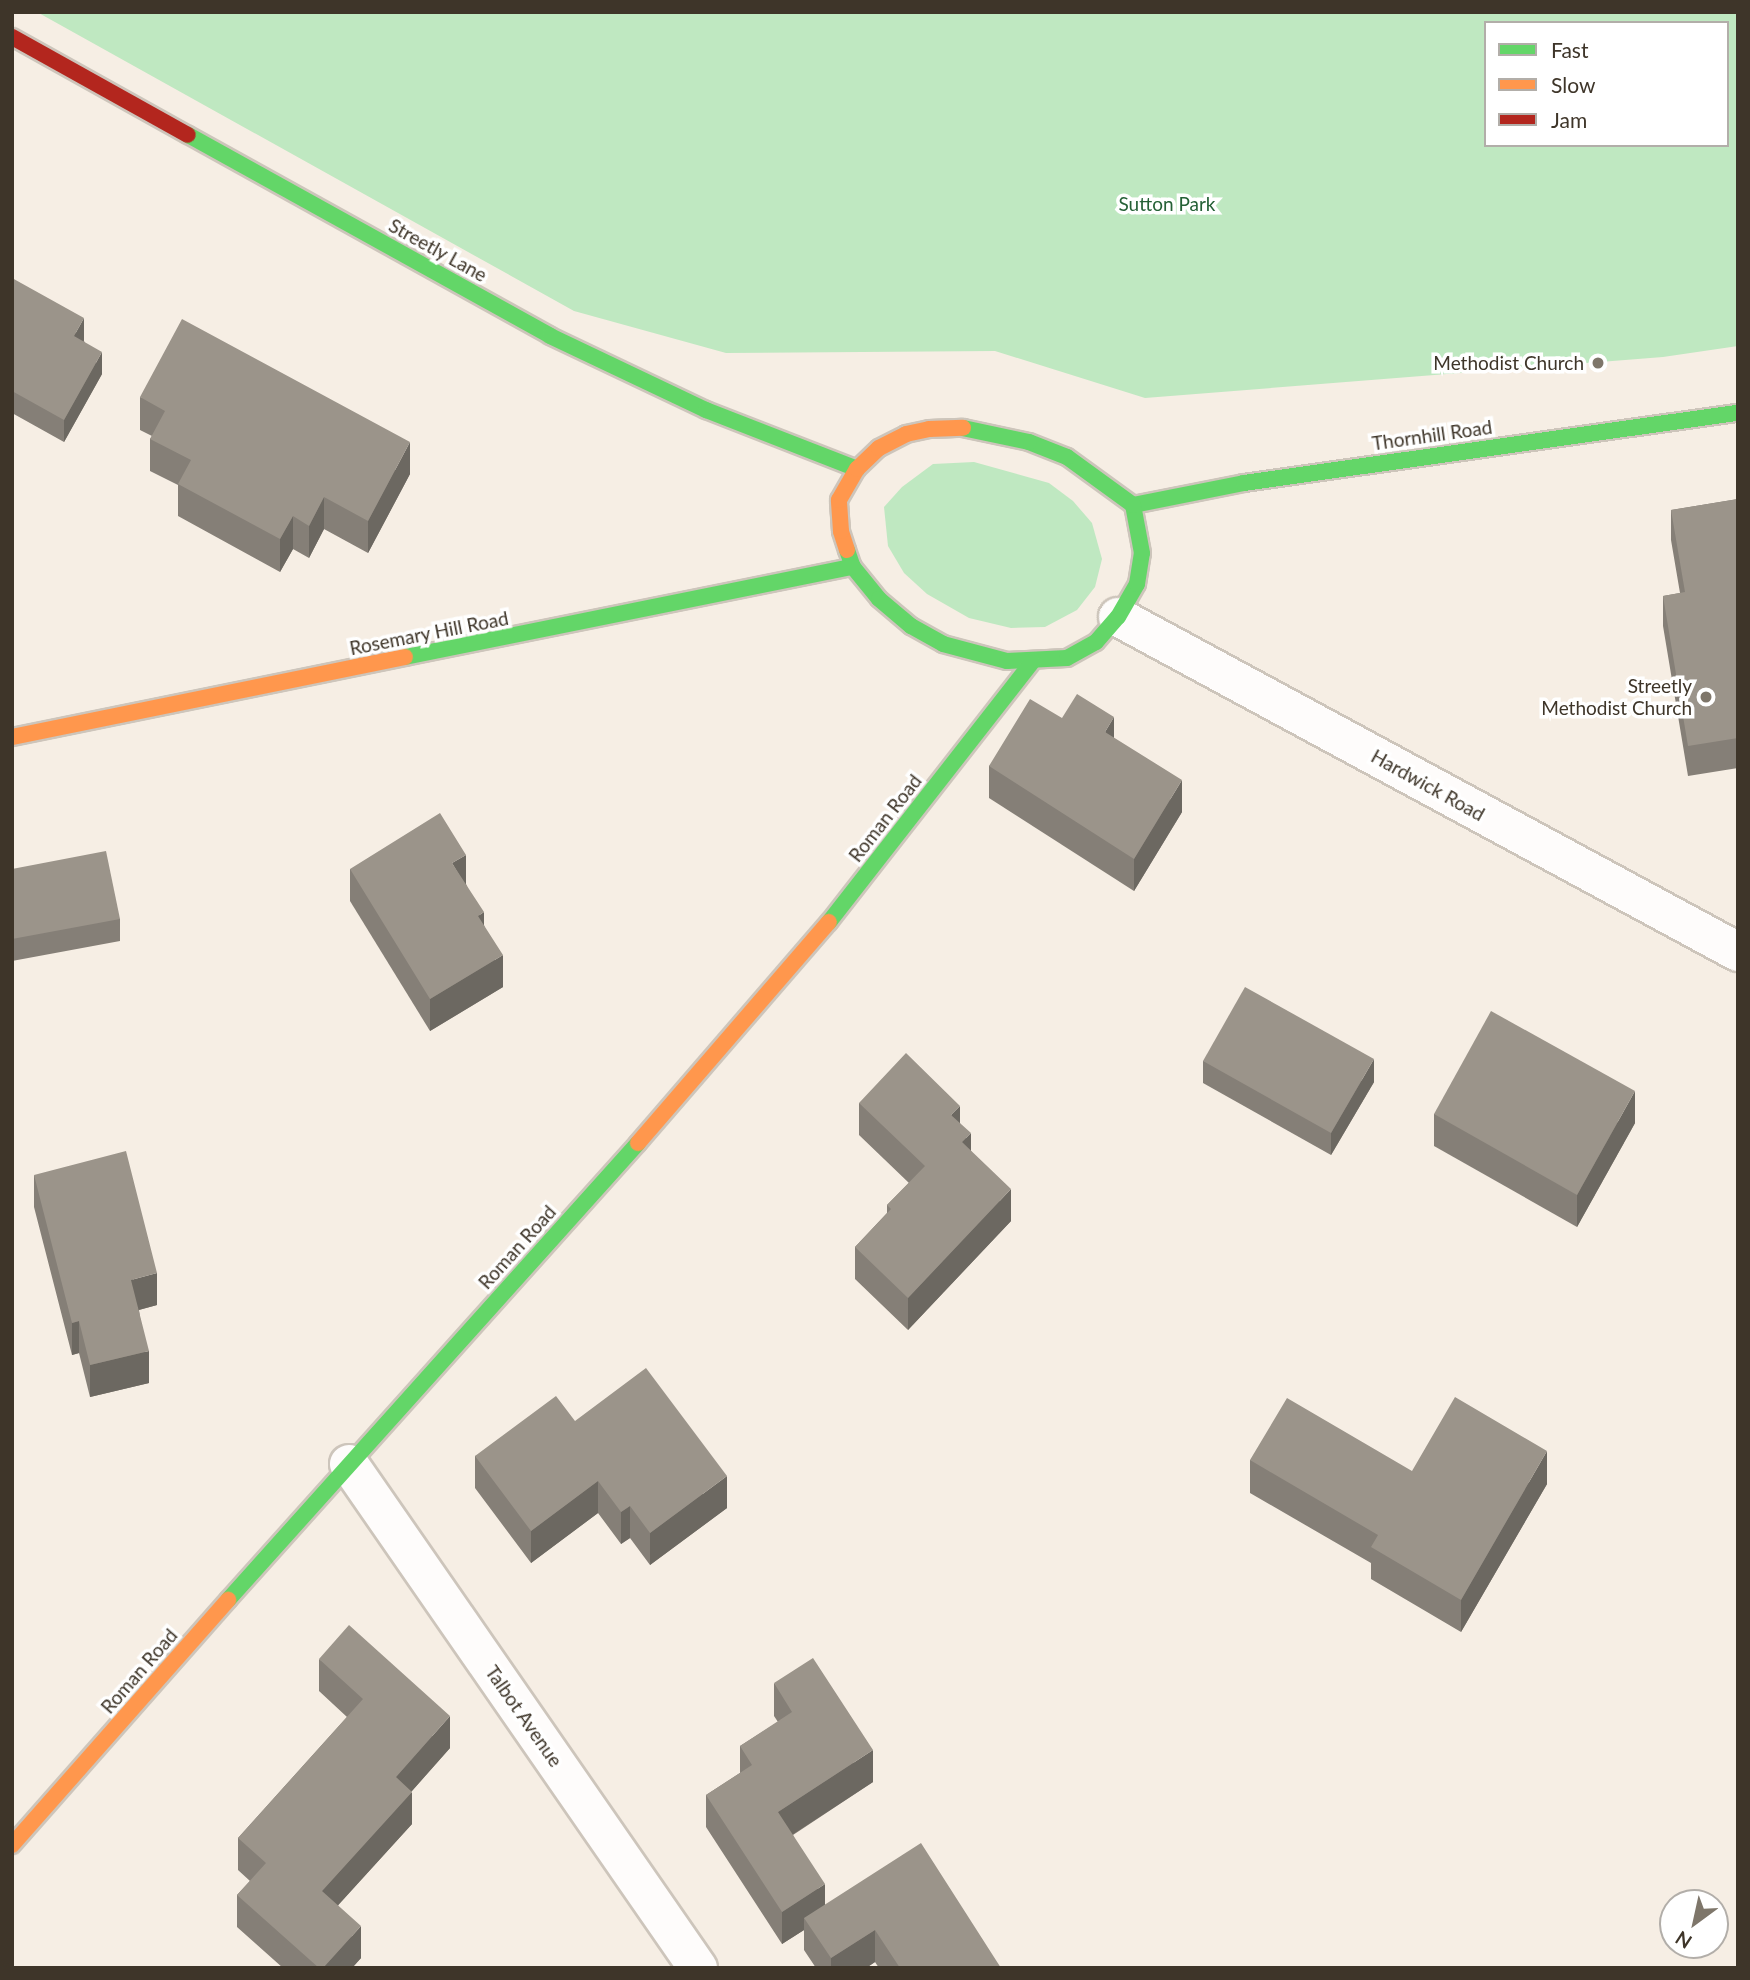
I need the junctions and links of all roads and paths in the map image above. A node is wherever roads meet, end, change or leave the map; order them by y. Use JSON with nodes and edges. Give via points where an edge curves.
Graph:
{"nodes":[{"id":1,"x":12,"y":37,"type":"edge"},
{"id":2,"x":1738,"y":413,"type":"edge"},
{"id":3,"x":858,"y":469,"type":"junction"},
{"id":4,"x":1133,"y":505,"type":"junction"},
{"id":5,"x":853,"y":568,"type":"junction"},
{"id":6,"x":1118,"y":617,"type":"junction"},
{"id":7,"x":1033,"y":661,"type":"junction"},
{"id":8,"x":12,"y":737,"type":"edge"},
{"id":9,"x":1738,"y":952,"type":"edge"},
{"id":10,"x":349,"y":1464,"type":"junction"},
{"id":11,"x":12,"y":1845,"type":"edge"},
{"id":12,"x":698,"y":1968,"type":"edge"}],
"edges":[{"from":1,"to":3,"type":"main road","name":"Streetly Lane","via":[[550,336],[706,410]]},
{"from":2,"to":4,"type":"main road","name":"Thornhill Road","via":[[1244,483]]},
{"from":3,"to":4,"type":"main road","via":[[879,447],[906,434],[963,428],[1029,442],[1067,457]]},
{"from":3,"to":5,"type":"main road","via":[[839,500],[841,531]]},
{"from":4,"to":6,"type":"main road","via":[[1142,553],[1138,584]]},
{"from":5,"to":7,"type":"main road","via":[[911,626],[943,644],[1007,661]]},
{"from":5,"to":8,"type":"main road","name":"Rosemary Hill Road"},
{"from":6,"to":7,"type":"main road","via":[[1096,642],[1067,658]]},
{"from":6,"to":9,"type":"street","name":"Hardwick Road"},
{"from":7,"to":10,"type":"main road","name":"Roman Road","via":[[854,893],[603,1184]]},
{"from":10,"to":11,"type":"main road","name":"Roman Road"},
{"from":10,"to":12,"type":"street","name":"Talbot Avenue"}]}
